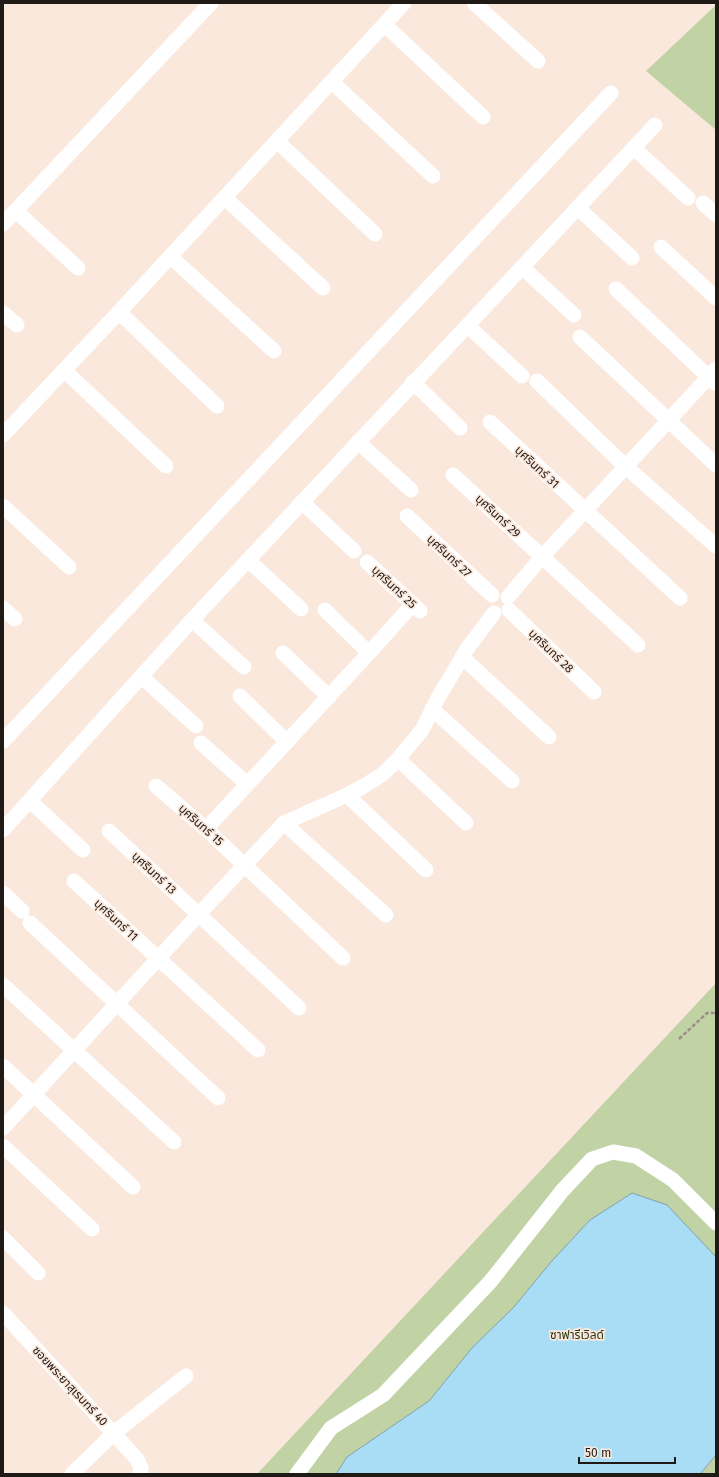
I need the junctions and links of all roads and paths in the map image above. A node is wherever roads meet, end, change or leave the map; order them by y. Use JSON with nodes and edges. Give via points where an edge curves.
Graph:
{"nodes":[{"id":1,"x":211,"y":3,"type":"edge"},
{"id":2,"x":404,"y":3,"type":"edge"},
{"id":3,"x":474,"y":3,"type":"edge"},
{"id":4,"x":385,"y":24,"type":"junction"},
{"id":5,"x":538,"y":61,"type":"dead end"},
{"id":6,"x":332,"y":82,"type":"junction"},
{"id":7,"x":611,"y":93,"type":"dead end"},
{"id":8,"x":483,"y":117,"type":"dead end"},
{"id":9,"x":655,"y":125,"type":"dead end"},
{"id":10,"x":277,"y":141,"type":"junction"},
{"id":11,"x":634,"y":148,"type":"junction"},
{"id":12,"x":433,"y":176,"type":"dead end"},
{"id":13,"x":225,"y":198,"type":"junction"},
{"id":14,"x":688,"y":198,"type":"dead end"},
{"id":15,"x":703,"y":203,"type":"dead end"},
{"id":16,"x":578,"y":208,"type":"junction"},
{"id":17,"x":16,"y":211,"type":"junction"},
{"id":18,"x":716,"y":215,"type":"edge"},
{"id":19,"x":3,"y":224,"type":"edge"},
{"id":20,"x":375,"y":234,"type":"dead end"},
{"id":21,"x":661,"y":246,"type":"dead end"},
{"id":22,"x":170,"y":257,"type":"junction"},
{"id":23,"x":632,"y":258,"type":"dead end"},
{"id":24,"x":522,"y":267,"type":"junction"},
{"id":25,"x":78,"y":268,"type":"dead end"},
{"id":26,"x":323,"y":288,"type":"dead end"},
{"id":27,"x":616,"y":289,"type":"dead end"},
{"id":28,"x":716,"y":298,"type":"edge"},
{"id":29,"x":119,"y":312,"type":"junction"},
{"id":30,"x":3,"y":313,"type":"edge"},
{"id":31,"x":574,"y":315,"type":"dead end"},
{"id":32,"x":17,"y":325,"type":"dead end"},
{"id":33,"x":468,"y":326,"type":"junction"},
{"id":34,"x":580,"y":337,"type":"dead end"},
{"id":35,"x":274,"y":351,"type":"dead end"},
{"id":36,"x":64,"y":370,"type":"junction"},
{"id":37,"x":522,"y":376,"type":"dead end"},
{"id":38,"x":714,"y":377,"type":"edge"},
{"id":39,"x":537,"y":381,"type":"dead end"},
{"id":40,"x":413,"y":382,"type":"junction"},
{"id":41,"x":217,"y":406,"type":"dead end"},
{"id":42,"x":669,"y":420,"type":"junction"},
{"id":43,"x":490,"y":422,"type":"dead end"},
{"id":44,"x":460,"y":428,"type":"dead end"},
{"id":45,"x":3,"y":436,"type":"edge"},
{"id":46,"x":358,"y":442,"type":"junction"},
{"id":47,"x":716,"y":465,"type":"edge"},
{"id":48,"x":166,"y":466,"type":"dead end"},
{"id":49,"x":626,"y":467,"type":"junction"},
{"id":50,"x":453,"y":475,"type":"dead end"},
{"id":51,"x":411,"y":490,"type":"dead end"},
{"id":52,"x":302,"y":502,"type":"junction"},
{"id":53,"x":3,"y":506,"type":"edge"},
{"id":54,"x":585,"y":511,"type":"junction"},
{"id":55,"x":407,"y":516,"type":"dead end"},
{"id":56,"x":716,"y":546,"type":"edge"},
{"id":57,"x":354,"y":551,"type":"dead end"},
{"id":58,"x":542,"y":557,"type":"junction"},
{"id":59,"x":248,"y":560,"type":"junction"},
{"id":60,"x":367,"y":562,"type":"dead end"},
{"id":61,"x":69,"y":567,"type":"dead end"},
{"id":62,"x":492,"y":595,"type":"junction"},
{"id":63,"x":680,"y":598,"type":"dead end"},
{"id":64,"x":508,"y":603,"type":"junction"},
{"id":65,"x":3,"y":608,"type":"edge"},
{"id":66,"x":301,"y":609,"type":"dead end"},
{"id":67,"x":325,"y":610,"type":"dead end"},
{"id":68,"x":494,"y":613,"type":"junction"},
{"id":69,"x":15,"y":619,"type":"dead end"},
{"id":70,"x":192,"y":620,"type":"junction"},
{"id":71,"x":638,"y":645,"type":"dead end"},
{"id":72,"x":283,"y":653,"type":"dead end"},
{"id":73,"x":369,"y":653,"type":"junction"},
{"id":74,"x":462,"y":657,"type":"junction"},
{"id":75,"x":244,"y":667,"type":"dead end"},
{"id":76,"x":142,"y":677,"type":"junction"},
{"id":77,"x":594,"y":692,"type":"dead end"},
{"id":78,"x":240,"y":696,"type":"dead end"},
{"id":79,"x":329,"y":697,"type":"junction"},
{"id":80,"x":432,"y":709,"type":"junction"},
{"id":81,"x":196,"y":726,"type":"dead end"},
{"id":82,"x":550,"y":737,"type":"dead end"},
{"id":83,"x":3,"y":742,"type":"edge"},
{"id":84,"x":287,"y":742,"type":"junction"},
{"id":85,"x":201,"y":743,"type":"dead end"},
{"id":86,"x":398,"y":759,"type":"junction"},
{"id":87,"x":512,"y":781,"type":"dead end"},
{"id":88,"x":247,"y":784,"type":"junction"},
{"id":89,"x":156,"y":786,"type":"dead end"},
{"id":90,"x":347,"y":795,"type":"junction"},
{"id":91,"x":30,"y":801,"type":"junction"},
{"id":92,"x":284,"y":823,"type":"junction"},
{"id":93,"x":466,"y":823,"type":"dead end"},
{"id":94,"x":206,"y":829,"type":"junction"},
{"id":95,"x":3,"y":830,"type":"edge"},
{"id":96,"x":109,"y":831,"type":"dead end"},
{"id":97,"x":83,"y":850,"type":"dead end"},
{"id":98,"x":245,"y":865,"type":"junction"},
{"id":99,"x":426,"y":870,"type":"dead end"},
{"id":100,"x":74,"y":881,"type":"dead end"},
{"id":101,"x":3,"y":893,"type":"edge"},
{"id":102,"x":198,"y":914,"type":"junction"},
{"id":103,"x":386,"y":915,"type":"dead end"},
{"id":104,"x":343,"y":958,"type":"dead end"},
{"id":105,"x":158,"y":959,"type":"junction"},
{"id":106,"x":3,"y":984,"type":"edge"},
{"id":107,"x":117,"y":1002,"type":"junction"},
{"id":108,"x":299,"y":1008,"type":"dead end"},
{"id":109,"x":716,"y":1013,"type":"edge"},
{"id":110,"x":679,"y":1039,"type":"dead end"},
{"id":111,"x":75,"y":1050,"type":"junction"},
{"id":112,"x":258,"y":1050,"type":"dead end"},
{"id":113,"x":3,"y":1066,"type":"edge"},
{"id":114,"x":34,"y":1094,"type":"junction"},
{"id":115,"x":218,"y":1098,"type":"dead end"},
{"id":116,"x":3,"y":1128,"type":"edge"},
{"id":117,"x":174,"y":1142,"type":"dead end"},
{"id":118,"x":3,"y":1146,"type":"edge"},
{"id":119,"x":133,"y":1187,"type":"dead end"},
{"id":120,"x":716,"y":1223,"type":"edge"},
{"id":121,"x":92,"y":1229,"type":"dead end"},
{"id":122,"x":3,"y":1238,"type":"edge"},
{"id":123,"x":38,"y":1273,"type":"dead end"},
{"id":124,"x":3,"y":1313,"type":"edge"},
{"id":125,"x":186,"y":1376,"type":"dead end"},
{"id":126,"x":114,"y":1433,"type":"junction"},
{"id":127,"x":72,"y":1474,"type":"edge"},
{"id":128,"x":140,"y":1474,"type":"edge"},
{"id":129,"x":297,"y":1474,"type":"edge"}],
"edges":[{"from":1,"to":17,"type":"street"},
{"from":2,"to":4,"type":"street"},
{"from":3,"to":5,"type":"street"},
{"from":4,"to":6,"type":"street"},
{"from":4,"to":8,"type":"street"},
{"from":6,"to":10,"type":"street"},
{"from":6,"to":12,"type":"street"},
{"from":7,"to":83,"type":"street"},
{"from":9,"to":11,"type":"street"},
{"from":10,"to":13,"type":"street"},
{"from":10,"to":20,"type":"street"},
{"from":11,"to":14,"type":"street"},
{"from":11,"to":16,"type":"street"},
{"from":13,"to":22,"type":"street"},
{"from":13,"to":26,"type":"street"},
{"from":15,"to":18,"type":"street"},
{"from":16,"to":23,"type":"street"},
{"from":16,"to":24,"type":"street"},
{"from":17,"to":19,"type":"street"},
{"from":17,"to":25,"type":"street"},
{"from":21,"to":28,"type":"street"},
{"from":22,"to":29,"type":"street"},
{"from":22,"to":35,"type":"street"},
{"from":24,"to":31,"type":"street"},
{"from":24,"to":33,"type":"street"},
{"from":27,"to":38,"type":"street"},
{"from":29,"to":36,"type":"street"},
{"from":29,"to":41,"type":"street"},
{"from":30,"to":32,"type":"street"},
{"from":33,"to":37,"type":"street"},
{"from":33,"to":40,"type":"street"},
{"from":34,"to":42,"type":"street"},
{"from":36,"to":45,"type":"street"},
{"from":36,"to":48,"type":"street"},
{"from":38,"to":42,"type":"street"},
{"from":39,"to":49,"type":"street"},
{"from":40,"to":44,"type":"street"},
{"from":40,"to":46,"type":"street"},
{"from":42,"to":47,"type":"street"},
{"from":42,"to":49,"type":"street"},
{"from":43,"to":54,"type":"street","name":"บุศรินทร์ 31"},
{"from":46,"to":51,"type":"street"},
{"from":46,"to":52,"type":"street"},
{"from":49,"to":54,"type":"street"},
{"from":49,"to":56,"type":"street"},
{"from":50,"to":58,"type":"street","name":"บุศรินทร์ 29"},
{"from":52,"to":57,"type":"street"},
{"from":52,"to":59,"type":"street"},
{"from":53,"to":61,"type":"street"},
{"from":54,"to":58,"type":"street"},
{"from":54,"to":63,"type":"street","name":"บุศรินทร์ 31"},
{"from":55,"to":62,"type":"street","name":"บุศรินทร์ 27"},
{"from":58,"to":64,"type":"street"},
{"from":58,"to":71,"type":"street","name":"บุศรินทร์ 29"},
{"from":59,"to":66,"type":"street"},
{"from":59,"to":70,"type":"street"},
{"from":60,"to":73,"type":"street","name":"บุศรินทร์ 25","via":[[417,608]]},
{"from":62,"to":64,"type":"street","via":[[500,592]]},
{"from":62,"to":68,"type":"street","via":[[488,604]]},
{"from":64,"to":68,"type":"street","via":[[502,615]]},
{"from":64,"to":77,"type":"street","name":"บุศรินทร์ 28"},
{"from":65,"to":69,"type":"street"},
{"from":67,"to":73,"type":"street"},
{"from":68,"to":74,"type":"street"},
{"from":70,"to":75,"type":"street"},
{"from":70,"to":76,"type":"street"},
{"from":72,"to":79,"type":"street"},
{"from":73,"to":79,"type":"street"},
{"from":74,"to":80,"type":"street"},
{"from":74,"to":82,"type":"street"},
{"from":76,"to":81,"type":"street"},
{"from":76,"to":91,"type":"street"},
{"from":78,"to":84,"type":"street"},
{"from":79,"to":84,"type":"street"},
{"from":80,"to":86,"type":"street","via":[[422,730]]},
{"from":80,"to":87,"type":"street"},
{"from":84,"to":88,"type":"street"},
{"from":85,"to":88,"type":"street"},
{"from":86,"to":90,"type":"street","via":[[383,774]]},
{"from":86,"to":93,"type":"street"},
{"from":88,"to":94,"type":"street"},
{"from":89,"to":94,"type":"street","name":"บุศรินทร์ 15"},
{"from":90,"to":92,"type":"street"},
{"from":90,"to":99,"type":"street"},
{"from":91,"to":95,"type":"street"},
{"from":91,"to":97,"type":"street"},
{"from":92,"to":98,"type":"street"},
{"from":92,"to":103,"type":"street"},
{"from":94,"to":98,"type":"street","name":"บุศรินทร์ 15"},
{"from":96,"to":102,"type":"street","name":"บุศรินทร์ 13"},
{"from":98,"to":102,"type":"street"},
{"from":98,"to":104,"type":"street","name":"บุศรินทร์ 15"},
{"from":100,"to":105,"type":"street","name":"บุศรินทร์ 11"},
{"from":101,"to":107,"type":"street"},
{"from":102,"to":105,"type":"street"},
{"from":102,"to":108,"type":"street","name":"บุศรินทร์ 13"},
{"from":105,"to":107,"type":"street"},
{"from":105,"to":112,"type":"street","name":"บุศรินทร์ 11"},
{"from":106,"to":111,"type":"street"},
{"from":107,"to":111,"type":"street"},
{"from":107,"to":115,"type":"street"},
{"from":109,"to":110,"type":"path","via":[[707,1013]]},
{"from":111,"to":114,"type":"street"},
{"from":111,"to":117,"type":"street"},
{"from":113,"to":114,"type":"street"},
{"from":114,"to":116,"type":"street"},
{"from":114,"to":119,"type":"street"},
{"from":118,"to":121,"type":"street"},
{"from":120,"to":129,"type":"street","via":[[673,1180],[636,1156],[612,1152],[592,1159],[562,1191],[484,1287],[383,1395],[332,1428]]},
{"from":122,"to":123,"type":"street"},
{"from":124,"to":126,"type":"street","name":"ซอยพระยาสุเรนทร์ 40"},
{"from":125,"to":126,"type":"street"},
{"from":126,"to":127,"type":"street"},
{"from":126,"to":128,"type":"street","name":"ซอยพระยาสุเรนทร์ 40","via":[[137,1459],[141,1468]]}]}
